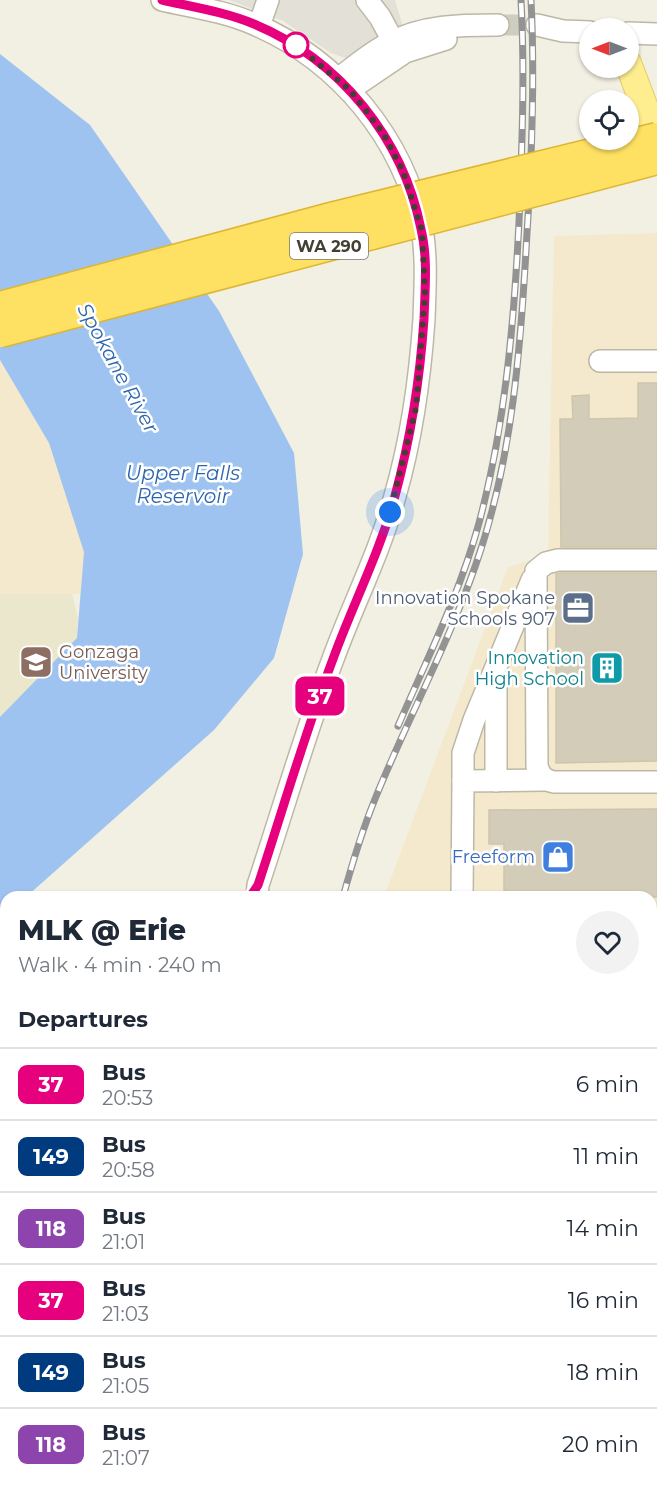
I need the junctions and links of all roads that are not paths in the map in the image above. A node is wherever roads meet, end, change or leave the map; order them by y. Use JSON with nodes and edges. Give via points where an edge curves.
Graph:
{"nodes":[{"id":1,"x":162,"y":0,"type":"edge"},
{"id":2,"x":268,"y":0,"type":"edge"},
{"id":3,"x":368,"y":0,"type":"edge"},
{"id":4,"x":260,"y":26,"type":"junction"},
{"id":5,"x":537,"y":31,"type":"tunnel mouth"},
{"id":6,"x":579,"y":32,"type":"edge"},
{"id":7,"x":639,"y":33,"type":"edge"},
{"id":8,"x":657,"y":34,"type":"edge"},
{"id":9,"x":393,"y":41,"type":"junction"},
{"id":10,"x":634,"y":78,"type":"edge"},
{"id":11,"x":344,"y":85,"type":"junction"},
{"id":12,"x":657,"y":139,"type":"edge"},
{"id":13,"x":657,"y":159,"type":"edge"},
{"id":14,"x":0,"y":307,"type":"edge"},
{"id":15,"x":0,"y":332,"type":"edge"},
{"id":16,"x":600,"y":361,"type":"dead end"},
{"id":17,"x":657,"y":361,"type":"edge"},
{"id":18,"x":657,"y":560,"type":"edge"},
{"id":19,"x":536,"y":571,"type":"junction"},
{"id":20,"x":496,"y":665,"type":"junction"},
{"id":21,"x":545,"y":780,"type":"junction"},
{"id":22,"x":496,"y":781,"type":"junction"},
{"id":23,"x":463,"y":782,"type":"junction"},
{"id":24,"x":657,"y":782,"type":"edge"},
{"id":25,"x":256,"y":891,"type":"edge"},
{"id":26,"x":462,"y":891,"type":"edge"}],
"edges":[{"from":1,"to":4,"type":"street"},
{"from":2,"to":4,"type":"street"},
{"from":3,"to":9,"type":"street"},
{"from":4,"to":11,"type":"street","via":[[304,51]]},
{"from":5,"to":6,"type":"street"},
{"from":7,"to":8,"type":"street"},
{"from":9,"to":11,"type":"street"},
{"from":9,"to":11,"type":"street","via":[[429,29],[498,31],[425,44]]},
{"from":10,"to":12,"type":"main road"},
{"from":11,"to":25,"type":"street","via":[[371,116],[395,154],[422,231],[425,294],[416,408],[395,497],[333,659]]},
{"from":12,"to":14,"type":"highway","number":"WA 290","bridge":true,"via":[[331,218]]},
{"from":13,"to":15,"type":"highway","number":"WA 290","bridge":true},
{"from":16,"to":17,"type":"street"},
{"from":18,"to":19,"type":"street","via":[[558,560]]},
{"from":19,"to":20,"type":"street"},
{"from":19,"to":21,"type":"street","via":[[537,766]]},
{"from":20,"to":22,"type":"street"},
{"from":20,"to":23,"type":"street","via":[[463,753]]},
{"from":21,"to":22,"type":"street"},
{"from":21,"to":24,"type":"street"},
{"from":22,"to":23,"type":"street"},
{"from":23,"to":26,"type":"street"}]}
